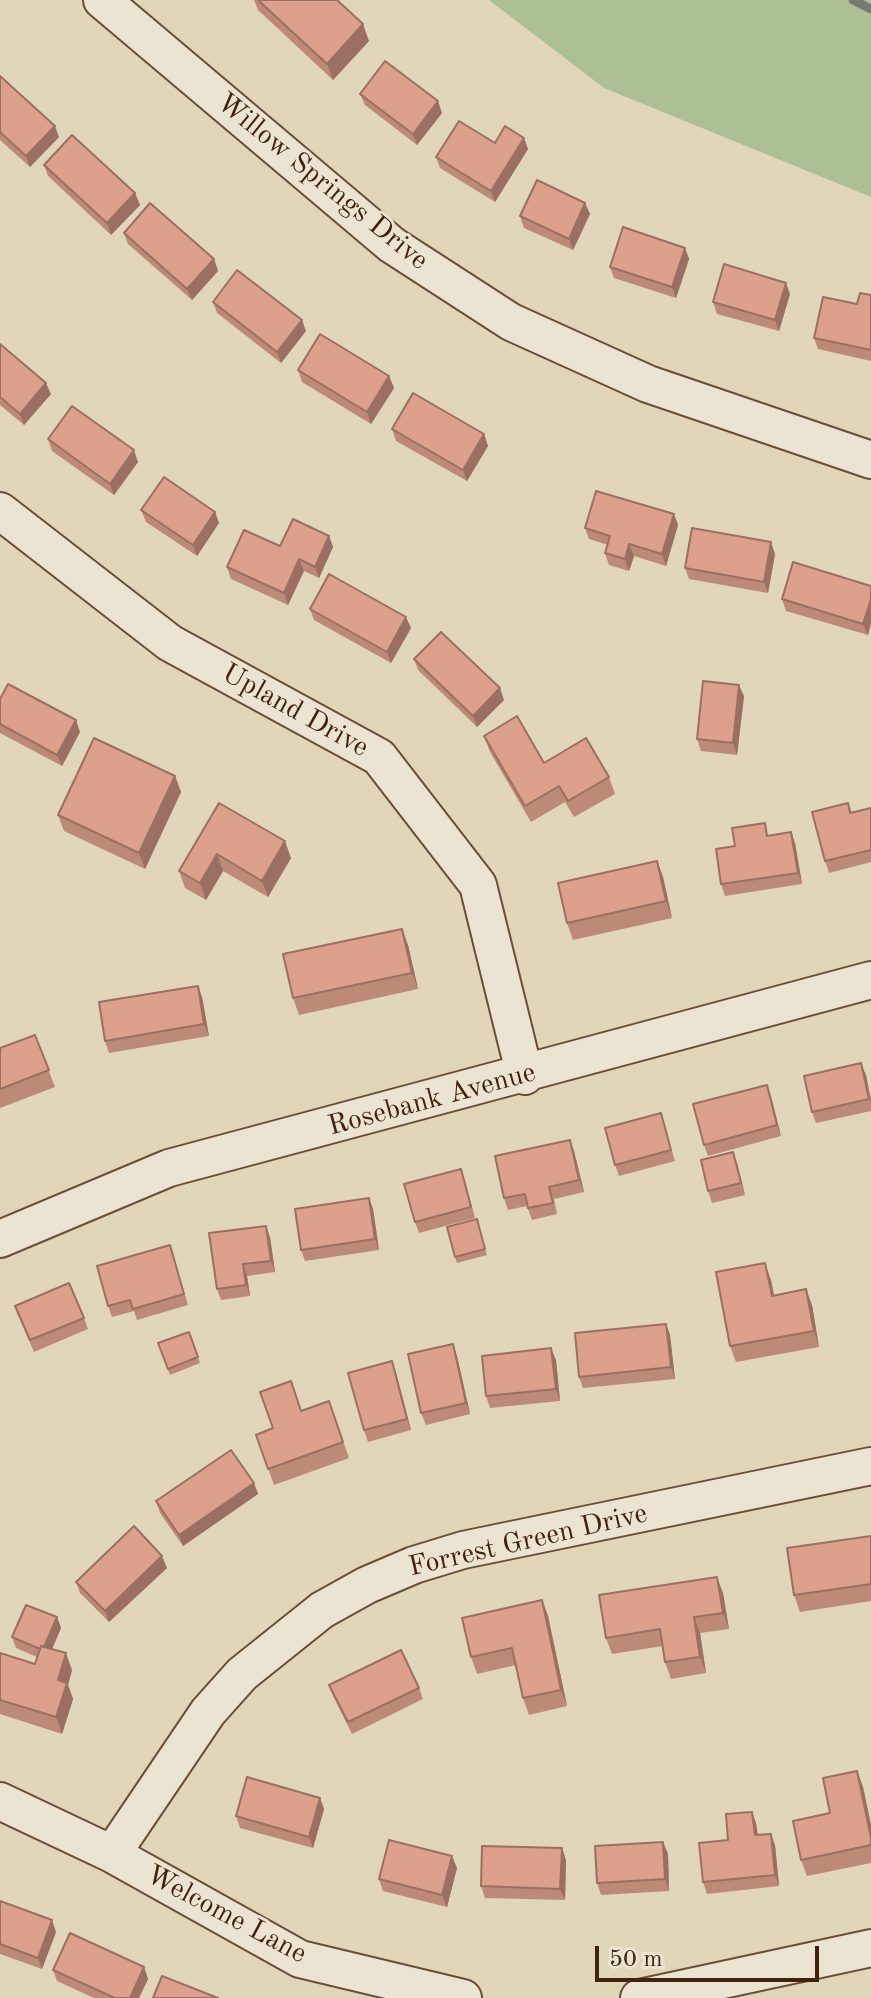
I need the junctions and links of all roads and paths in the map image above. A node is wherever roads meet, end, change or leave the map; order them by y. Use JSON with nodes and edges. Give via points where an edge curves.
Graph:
{"nodes":[{"id":1,"x":102,"y":0,"type":"edge"},
{"id":2,"x":871,"y":460,"type":"edge"},
{"id":3,"x":0,"y":511,"type":"edge"},
{"id":4,"x":871,"y":980,"type":"edge"},
{"id":5,"x":525,"y":1076,"type":"junction"},
{"id":6,"x":0,"y":1239,"type":"edge"},
{"id":7,"x":871,"y":1466,"type":"edge"},
{"id":8,"x":0,"y":1801,"type":"edge"},
{"id":9,"x":112,"y":1854,"type":"junction"},
{"id":10,"x":871,"y":1948,"type":"edge"},
{"id":11,"x":463,"y":1998,"type":"edge"},
{"id":12,"x":639,"y":1998,"type":"edge"}],
"edges":[{"from":1,"to":2,"type":"street","name":"Willow Springs Drive","via":[[392,245],[511,322],[648,384]]},
{"from":3,"to":5,"type":"street","name":"Upland Drive","via":[[170,643],[379,757],[478,885]]},
{"from":4,"to":5,"type":"street","name":"Rosebank Avenue"},
{"from":5,"to":6,"type":"street","name":"Rosebank Avenue","via":[[169,1168]]},
{"from":7,"to":9,"type":"street","name":"Forrest Green Drive","via":[[463,1550],[367,1585],[312,1617],[242,1674],[208,1712]]},
{"from":8,"to":9,"type":"street","name":"Welcome Lane"},
{"from":9,"to":11,"type":"street","name":"Welcome Lane","via":[[300,1959]]},
{"from":10,"to":12,"type":"street"}]}
